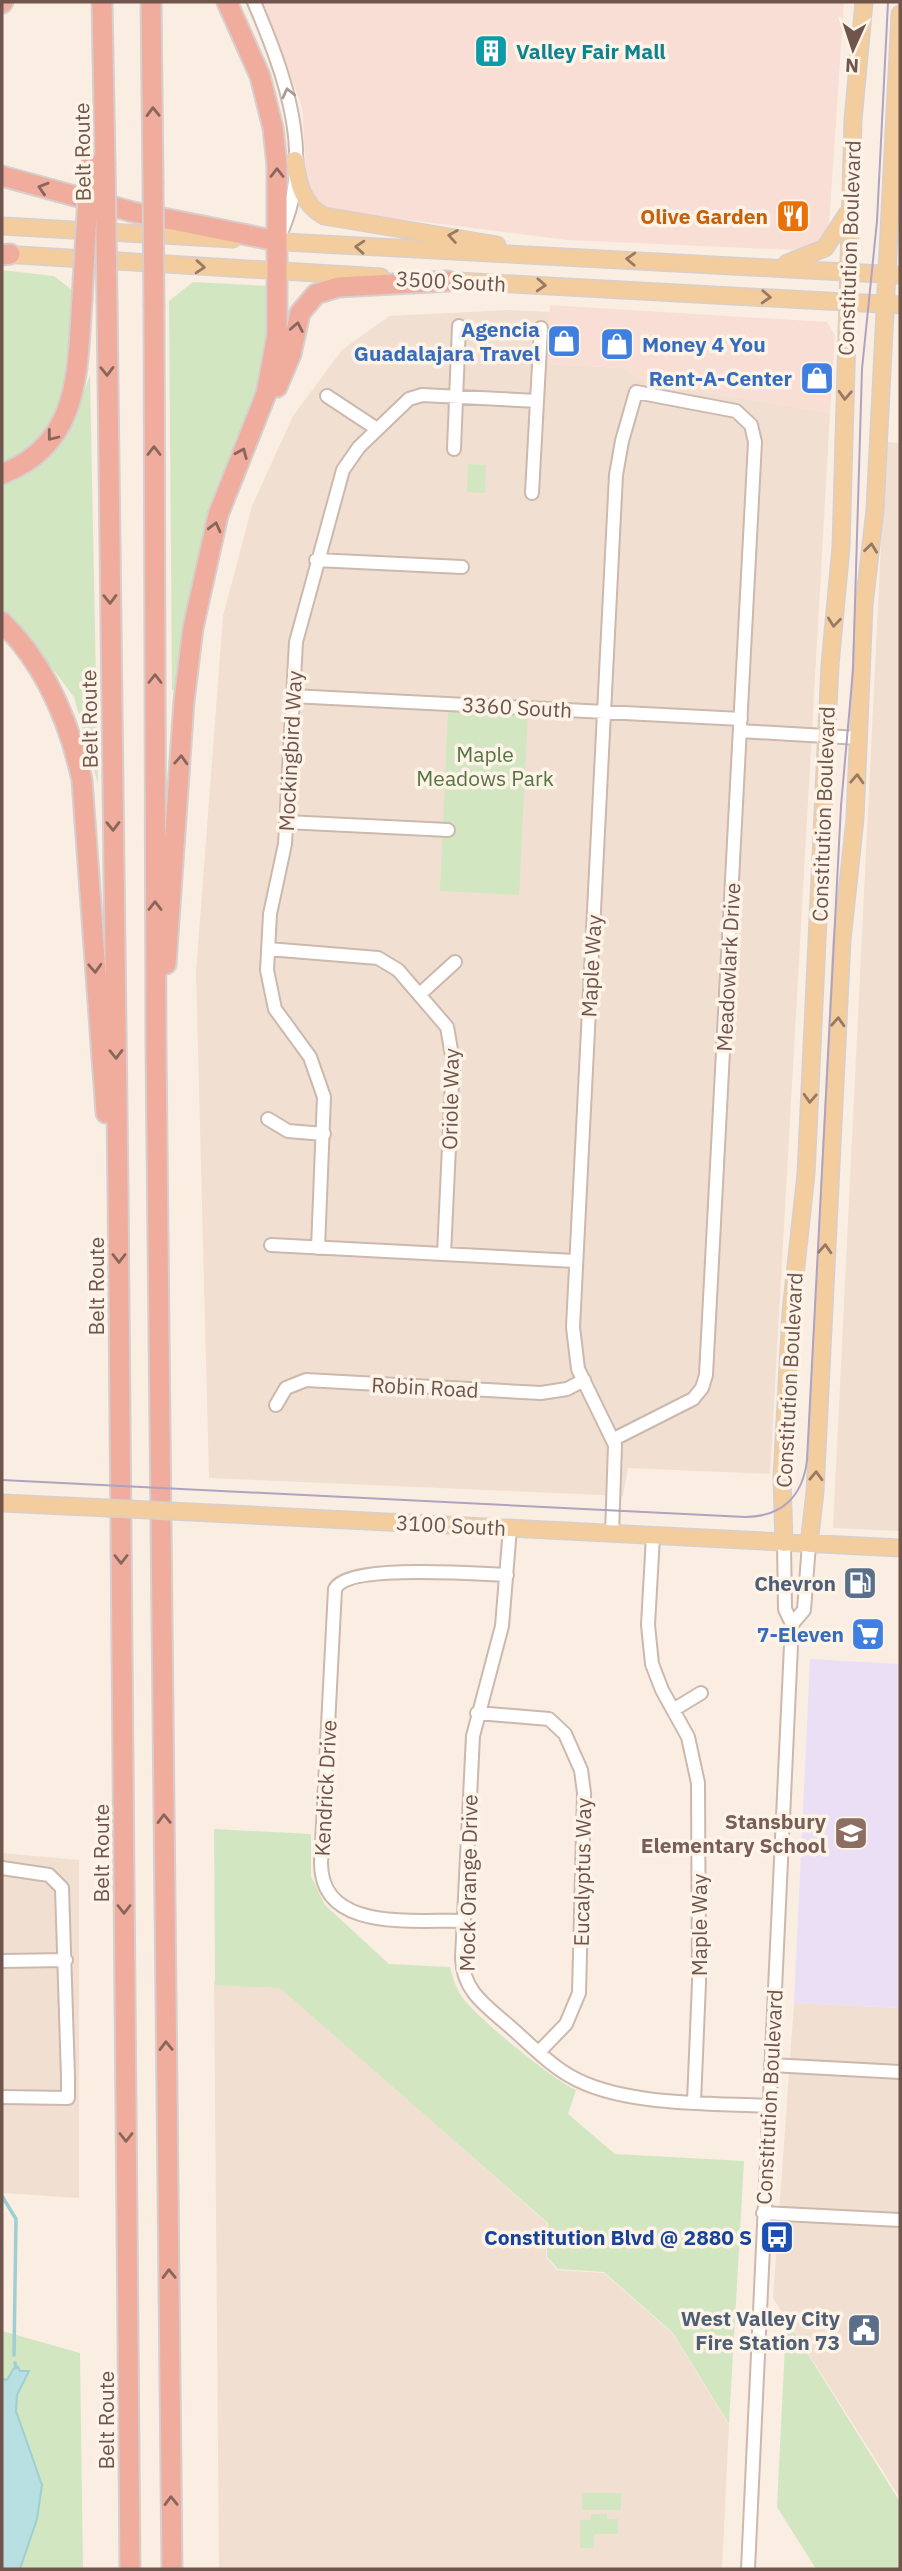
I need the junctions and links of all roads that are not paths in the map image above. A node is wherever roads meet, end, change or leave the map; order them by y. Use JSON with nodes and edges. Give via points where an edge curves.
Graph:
{"nodes":[{"id":1,"x":102,"y":2,"type":"edge"},
{"id":2,"x":151,"y":2,"type":"edge"},
{"id":3,"x":228,"y":2,"type":"edge"},
{"id":4,"x":254,"y":2,"type":"edge"},
{"id":5,"x":864,"y":2,"type":"edge"},
{"id":6,"x":900,"y":14,"type":"edge"},
{"id":7,"x":295,"y":160,"type":"junction"},
{"id":8,"x":97,"y":163,"type":"junction"},
{"id":9,"x":2,"y":176,"type":"edge"},
{"id":10,"x":850,"y":205,"type":"junction"},
{"id":11,"x":2,"y":226,"type":"edge"},
{"id":12,"x":277,"y":242,"type":"junction"},
{"id":13,"x":519,"y":253,"type":"junction"},
{"id":14,"x":4,"y":254,"type":"edge"},
{"id":15,"x":762,"y":266,"type":"junction"},
{"id":16,"x":277,"y":272,"type":"junction"},
{"id":17,"x":848,"y":272,"type":"junction"},
{"id":18,"x":893,"y":275,"type":"edge"},
{"id":19,"x":448,"y":281,"type":"junction"},
{"id":20,"x":848,"y":302,"type":"junction"},
{"id":21,"x":893,"y":305,"type":"edge"},
{"id":22,"x":459,"y":326,"type":"dead end"},
{"id":23,"x":541,"y":328,"type":"dead end"},
{"id":24,"x":327,"y":396,"type":"dead end"},
{"id":25,"x":456,"y":397,"type":"junction"},
{"id":26,"x":537,"y":401,"type":"junction"},
{"id":27,"x":260,"y":410,"type":"junction"},
{"id":28,"x":377,"y":429,"type":"junction"},
{"id":29,"x":755,"y":442,"type":"joint"},
{"id":30,"x":454,"y":449,"type":"dead end"},
{"id":31,"x":2,"y":474,"type":"edge"},
{"id":32,"x":532,"y":493,"type":"dead end"},
{"id":33,"x":316,"y":560,"type":"junction"},
{"id":34,"x":462,"y":567,"type":"dead end"},
{"id":35,"x":2,"y":622,"type":"edge"},
{"id":36,"x":2,"y":635,"type":"edge"},
{"id":37,"x":292,"y":696,"type":"junction"},
{"id":38,"x":604,"y":712,"type":"junction"},
{"id":39,"x":741,"y":725,"type":"junction"},
{"id":40,"x":827,"y":736,"type":"junction"},
{"id":41,"x":859,"y":738,"type":"junction"},
{"id":42,"x":75,"y":754,"type":"junction"},
{"id":43,"x":286,"y":822,"type":"junction"},
{"id":44,"x":447,"y":830,"type":"dead end"},
{"id":45,"x":268,"y":949,"type":"junction"},
{"id":46,"x":455,"y":962,"type":"dead end"},
{"id":47,"x":420,"y":995,"type":"junction"},
{"id":48,"x":156,"y":1048,"type":"junction"},
{"id":49,"x":268,"y":1119,"type":"dead end"},
{"id":50,"x":324,"y":1134,"type":"junction"},
{"id":51,"x":118,"y":1190,"type":"junction"},
{"id":52,"x":271,"y":1245,"type":"dead end"},
{"id":53,"x":318,"y":1248,"type":"junction"},
{"id":54,"x":443,"y":1254,"type":"junction"},
{"id":55,"x":575,"y":1261,"type":"junction"},
{"id":56,"x":584,"y":1380,"type":"junction"},
{"id":57,"x":276,"y":1405,"type":"dead end"},
{"id":58,"x":614,"y":1439,"type":"junction"},
{"id":59,"x":2,"y":1503,"type":"edge"},
{"id":60,"x":510,"y":1528,"type":"junction"},
{"id":61,"x":612,"y":1534,"type":"junction"},
{"id":62,"x":653,"y":1536,"type":"junction"},
{"id":63,"x":784,"y":1543,"type":"junction"},
{"id":64,"x":809,"y":1544,"type":"junction"},
{"id":65,"x":900,"y":1548,"type":"edge"},
{"id":66,"x":507,"y":1575,"type":"junction"},
{"id":67,"x":792,"y":1624,"type":"junction"},
{"id":68,"x":701,"y":1693,"type":"dead end"},
{"id":69,"x":673,"y":1710,"type":"junction"},
{"id":70,"x":477,"y":1713,"type":"junction"},
{"id":71,"x":2,"y":1868,"type":"edge"},
{"id":72,"x":463,"y":1921,"type":"junction"},
{"id":73,"x":66,"y":1960,"type":"junction"},
{"id":74,"x":2,"y":1961,"type":"edge"},
{"id":75,"x":539,"y":2052,"type":"junction"},
{"id":76,"x":771,"y":2065,"type":"junction"},
{"id":77,"x":900,"y":2072,"type":"edge"},
{"id":78,"x":2,"y":2097,"type":"edge"},
{"id":79,"x":694,"y":2102,"type":"junction"},
{"id":80,"x":769,"y":2106,"type":"junction"},
{"id":81,"x":763,"y":2213,"type":"junction"},
{"id":82,"x":900,"y":2220,"type":"edge"},
{"id":83,"x":130,"y":2569,"type":"edge"},
{"id":84,"x":172,"y":2569,"type":"edge"},
{"id":85,"x":748,"y":2569,"type":"edge"}],
"edges":[{"from":1,"to":8,"type":"highway","name":"Belt Route"},
{"from":48,"to":2,"type":"highway","one_way":true,"bridge":true},
{"from":12,"to":3,"type":"highway","one_way":true,"via":[[272,119],[260,76]]},
{"from":7,"to":4,"type":"street","one_way":true,"via":[[294,120],[286,81]]},
{"from":5,"to":10,"type":"main road","name":"Constitution Boulevard","via":[[854,89]]},
{"from":6,"to":18,"type":"main road","name":"Constitution Boulevard"},
{"from":7,"to":12,"type":"street","via":[[288,218]]},
{"from":13,"to":7,"type":"main road","one_way":true,"via":[[461,237],[324,216],[303,196]]},
{"from":8,"to":31,"type":"highway","one_way":true,"bridge":true,"via":[[76,379],[66,414],[37,454]]},
{"from":8,"to":51,"type":"highway","name":"Belt Route","one_way":true,"bridge":true,"via":[[107,303]]},
{"from":12,"to":9,"type":"highway","one_way":true,"via":[[133,212]]},
{"from":10,"to":15,"type":"main road","via":[[825,248],[791,262]]},
{"from":10,"to":17,"type":"main road","name":"Constitution Boulevard"},
{"from":11,"to":12,"type":"main road","name":"3500 South"},
{"from":13,"to":12,"type":"main road","name":"3500 South","one_way":true},
{"from":12,"to":16,"type":"highway"},
{"from":15,"to":13,"type":"main road","name":"3500 South","one_way":true},
{"from":14,"to":16,"type":"main road","name":"3500 South","one_way":true},
{"from":15,"to":17,"type":"main road","name":"3500 South"},
{"from":16,"to":19,"type":"main road","name":"3500 South"},
{"from":16,"to":27,"type":"highway","via":[[276,349]]},
{"from":17,"to":18,"type":"main road","name":"3500 South"},
{"from":17,"to":20,"type":"main road","name":"Constitution Boulevard"},
{"from":18,"to":21,"type":"main road","name":"Constitution Boulevard"},
{"from":19,"to":20,"type":"main road","name":"3500 South","one_way":true},
{"from":27,"to":19,"type":"highway","one_way":true,"via":[[287,365],[300,313],[316,294],[338,287]]},
{"from":20,"to":21,"type":"main road","name":"3500 South"},
{"from":20,"to":40,"type":"main road","name":"Constitution Boulevard","one_way":true,"via":[[841,547]]},
{"from":41,"to":21,"type":"main road","name":"Constitution Boulevard","one_way":true,"via":[[864,605]]},
{"from":22,"to":25,"type":"street"},
{"from":23,"to":26,"type":"street"},
{"from":24,"to":28,"type":"street"},
{"from":25,"to":26,"type":"street","name":"Mockingbird Way"},
{"from":25,"to":28,"type":"street","name":"Mockingbird Way","via":[[411,397]]},
{"from":25,"to":30,"type":"street"},
{"from":26,"to":32,"type":"street"},
{"from":48,"to":27,"type":"highway","one_way":true,"via":[[193,628],[218,515]]},
{"from":28,"to":33,"type":"street","name":"Mockingbird Way","via":[[339,477]]},
{"from":29,"to":38,"type":"street","name":"Maple Way","via":[[751,425],[736,411],[636,392],[616,475]]},
{"from":29,"to":39,"type":"street","name":"Meadowlark Drive"},
{"from":33,"to":34,"type":"street"},
{"from":33,"to":37,"type":"street","name":"Mockingbird Way","via":[[296,642]]},
{"from":35,"to":42,"type":"highway","via":[[42,673]]},
{"from":36,"to":42,"type":"highway","via":[[42,687]]},
{"from":37,"to":38,"type":"street","name":"3360 South"},
{"from":37,"to":43,"type":"street","name":"Mockingbird Way"},
{"from":38,"to":39,"type":"street","name":"3360 South"},
{"from":38,"to":55,"type":"street","name":"Maple Way"},
{"from":39,"to":40,"type":"street","name":"3360 South"},
{"from":39,"to":58,"type":"street","name":"Meadowlark Drive","via":[[706,1375],[693,1399]]},
{"from":40,"to":41,"type":"street","name":"3360 South"},
{"from":40,"to":63,"type":"main road","name":"Constitution Boulevard","one_way":true,"via":[[806,1174],[790,1324],[782,1477]]},
{"from":64,"to":41,"type":"main road","name":"Constitution Boulevard","one_way":true,"via":[[842,940]]},
{"from":42,"to":51,"type":"highway","one_way":true,"via":[[86,808],[100,1054]]},
{"from":43,"to":44,"type":"street"},
{"from":43,"to":45,"type":"street","name":"Mockingbird Way"},
{"from":45,"to":47,"type":"street","name":"Oriole Way","via":[[370,955],[392,965]]},
{"from":45,"to":50,"type":"street","name":"Mockingbird Way","via":[[268,983],[275,1009],[310,1057],[321,1083]]},
{"from":46,"to":47,"type":"street"},
{"from":47,"to":54,"type":"street","name":"Oriole Way","via":[[447,1027],[453,1050]]},
{"from":84,"to":48,"type":"highway","one_way":true},
{"from":49,"to":50,"type":"street","via":[[288,1131]]},
{"from":50,"to":53,"type":"street","name":"Mockingbird Way"},
{"from":51,"to":83,"type":"highway","name":"Belt Route","one_way":true},
{"from":52,"to":53,"type":"street"},
{"from":53,"to":54,"type":"street"},
{"from":54,"to":55,"type":"street"},
{"from":55,"to":56,"type":"street","name":"Maple Way","via":[[573,1348]]},
{"from":56,"to":57,"type":"street","name":"Robin Road","via":[[567,1389],[541,1393],[306,1380],[286,1388]]},
{"from":56,"to":58,"type":"street","name":"Maple Way"},
{"from":58,"to":61,"type":"street","name":"Maple Way"},
{"from":59,"to":60,"type":"main road","name":"3100 South","bridge":true},
{"from":60,"to":61,"type":"main road","name":"3100 South"},
{"from":60,"to":66,"type":"street","name":"Mock Orange Drive"},
{"from":61,"to":62,"type":"main road","name":"3100 South"},
{"from":62,"to":63,"type":"main road","name":"3100 South"},
{"from":62,"to":69,"type":"street","name":"Maple Way","via":[[649,1640],[656,1677]]},
{"from":63,"to":64,"type":"main road","name":"3100 South"},
{"from":63,"to":67,"type":"street","name":"Constitution Boulevard","via":[[785,1609]]},
{"from":64,"to":65,"type":"main road","name":"3100 South"},
{"from":64,"to":67,"type":"street","name":"Constitution Boulevard","via":[[804,1611]]},
{"from":66,"to":70,"type":"street","name":"Mock Orange Drive","via":[[502,1626]]},
{"from":66,"to":72,"type":"street","name":"Kendrick Drive","via":[[407,1571],[339,1582],[335,1588],[323,1883],[337,1903],[359,1915]]},
{"from":67,"to":76,"type":"street","name":"Constitution Boulevard"},
{"from":68,"to":69,"type":"street"},
{"from":69,"to":79,"type":"street","name":"Maple Way","via":[[692,1748],[698,1783]]},
{"from":70,"to":72,"type":"street","name":"Mock Orange Drive"},
{"from":70,"to":75,"type":"street","name":"Eucalyptus Way","via":[[544,1717],[554,1722],[567,1738],[582,1776],[579,1993],[571,2016]]},
{"from":71,"to":73,"type":"street","via":[[43,1874],[59,1882],[64,1898]]},
{"from":72,"to":75,"type":"street","name":"Mock Orange Drive","via":[[462,1967],[469,1989]]},
{"from":73,"to":74,"type":"street"},
{"from":73,"to":78,"type":"street","via":[[68,2098]]},
{"from":75,"to":79,"type":"street","name":"Mock Orange Drive","via":[[586,2084],[666,2102]]},
{"from":76,"to":77,"type":"street"},
{"from":76,"to":80,"type":"street","name":"Constitution Boulevard"},
{"from":79,"to":80,"type":"street","name":"Mock Orange Drive"},
{"from":80,"to":81,"type":"street","name":"Constitution Boulevard"},
{"from":81,"to":82,"type":"street"},
{"from":81,"to":85,"type":"street","name":"Constitution Boulevard"}]}
